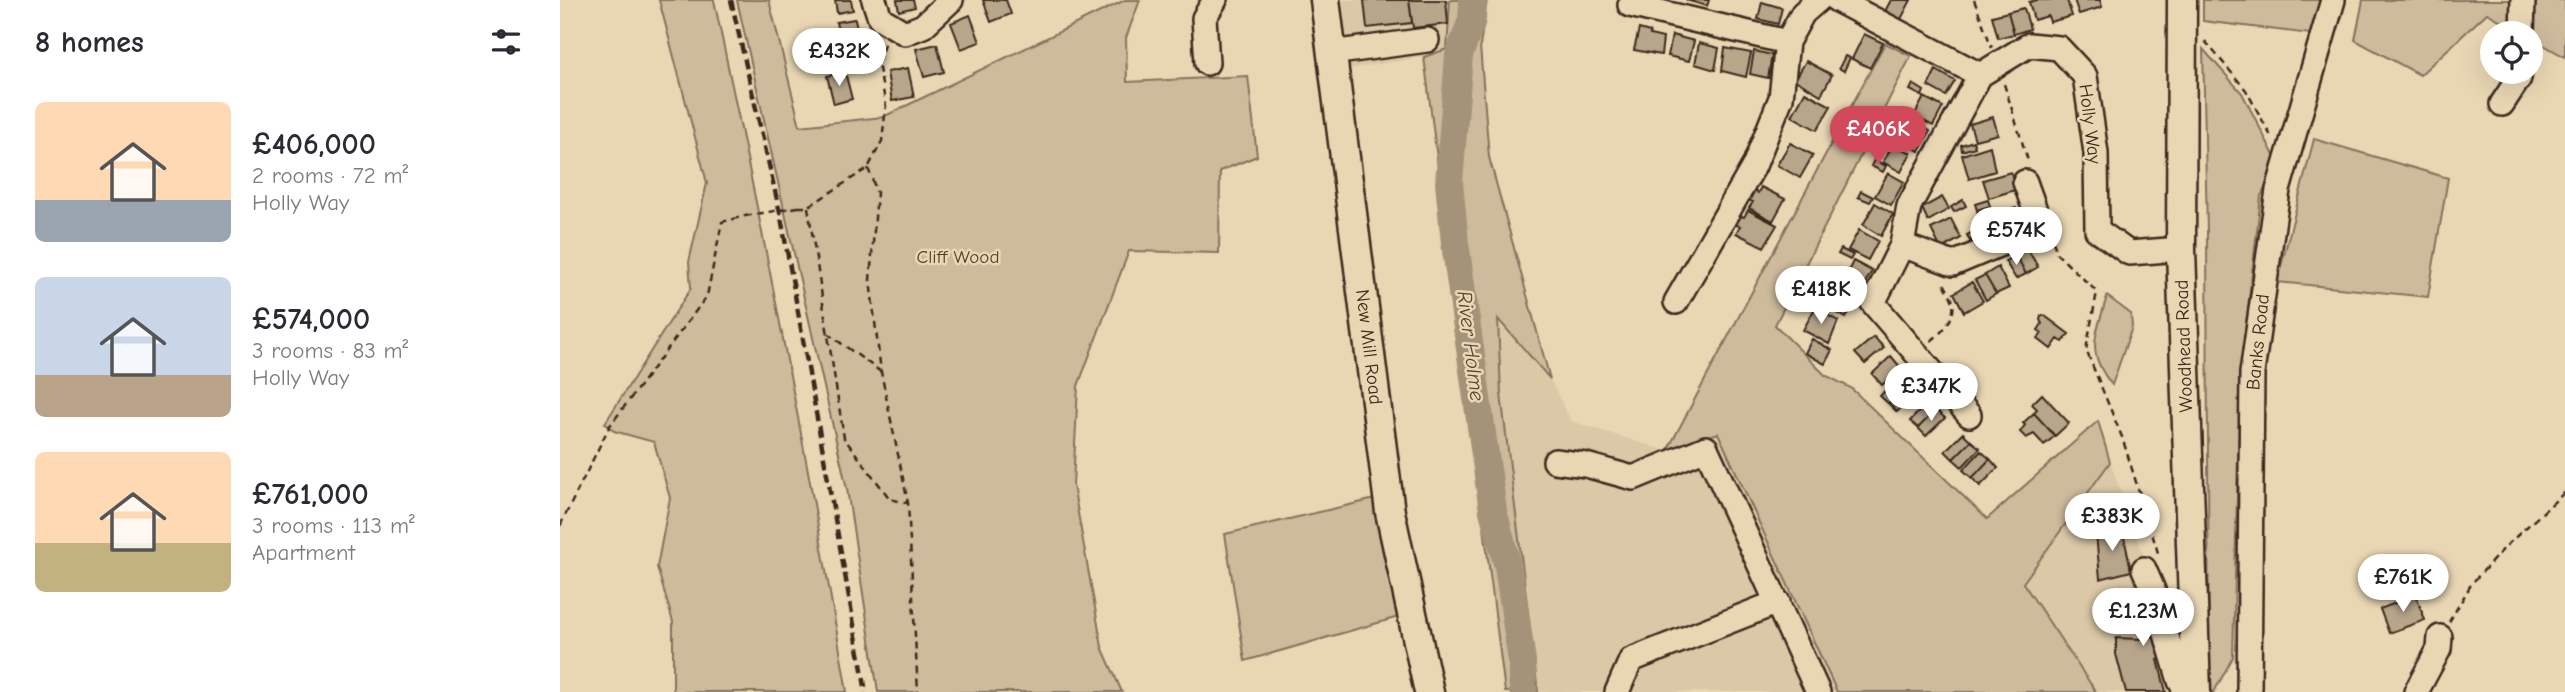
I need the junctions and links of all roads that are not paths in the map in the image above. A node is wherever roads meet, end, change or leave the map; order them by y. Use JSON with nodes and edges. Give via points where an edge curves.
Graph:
{"nodes":[{"id":1,"x":874,"y":0,"type":"edge"},
{"id":2,"x":951,"y":0,"type":"edge"},
{"id":3,"x":1215,"y":0,"type":"edge"},
{"id":4,"x":1220,"y":0,"type":"edge"},
{"id":5,"x":1325,"y":0,"type":"edge"},
{"id":6,"x":1818,"y":0,"type":"edge"},
{"id":7,"x":1837,"y":0,"type":"edge"},
{"id":8,"x":2333,"y":0,"type":"edge"},
{"id":9,"x":2524,"y":0,"type":"edge"},
{"id":10,"x":1630,"y":5,"type":"dead end"},
{"id":11,"x":2182,"y":7,"type":"edge"},
{"id":12,"x":2523,"y":21,"type":"edge"},
{"id":13,"x":1427,"y":40,"type":"dead end"},
{"id":14,"x":1787,"y":42,"type":"junction"},
{"id":15,"x":1331,"y":53,"type":"junction"},
{"id":16,"x":1207,"y":63,"type":"dead end"},
{"id":17,"x":1989,"y":69,"type":"junction"},
{"id":18,"x":2515,"y":84,"type":"edge"},
{"id":19,"x":2502,"y":104,"type":"dead end"},
{"id":20,"x":2029,"y":179,"type":"road end"},
{"id":21,"x":1902,"y":245,"type":"junction"},
{"id":22,"x":2180,"y":249,"type":"junction"},
{"id":23,"x":1676,"y":302,"type":"dead end"},
{"id":24,"x":1969,"y":415,"type":"dead end"},
{"id":25,"x":1555,"y":461,"type":"dead end"},
{"id":26,"x":2144,"y":569,"type":"dead end"},
{"id":27,"x":1778,"y":602,"type":"junction"},
{"id":28,"x":2440,"y":637,"type":"road end"},
{"id":29,"x":2244,"y":688,"type":"edge"},
{"id":30,"x":1429,"y":692,"type":"edge"},
{"id":31,"x":1617,"y":692,"type":"edge"},
{"id":32,"x":1818,"y":692,"type":"edge"},
{"id":33,"x":2186,"y":692,"type":"edge"},
{"id":34,"x":2196,"y":692,"type":"edge"},
{"id":35,"x":2416,"y":692,"type":"edge"}],
"edges":[{"from":1,"to":2,"type":"street","via":[[880,18],[905,33],[923,26]]},
{"from":3,"to":4,"type":"street"},
{"from":3,"to":16,"type":"street","via":[[1199,39]]},
{"from":5,"to":15,"type":"main road","name":"New Mill Road"},
{"from":6,"to":14,"type":"street","via":[[1803,13]]},
{"from":7,"to":17,"type":"street"},
{"from":8,"to":29,"type":"street","name":"Banks Road","via":[[2278,190],[2252,373]]},
{"from":9,"to":12,"type":"street"},
{"from":10,"to":14,"type":"street"},
{"from":11,"to":22,"type":"main road","name":"Woodhead Road"},
{"from":13,"to":15,"type":"street"},
{"from":14,"to":23,"type":"street","via":[[1781,98],[1754,166]]},
{"from":15,"to":30,"type":"main road","name":"New Mill Road","via":[[1390,512]]},
{"from":17,"to":21,"type":"street","via":[[1909,206]]},
{"from":17,"to":22,"type":"street","name":"Holly Way","via":[[2029,45],[2059,48],[2085,76],[2096,152],[2097,230],[2129,254]]},
{"from":18,"to":19,"type":"street"},
{"from":20,"to":21,"type":"street","via":[[2040,227],[1953,264]]},
{"from":21,"to":24,"type":"street","via":[[1873,303]]},
{"from":22,"to":34,"type":"main road","name":"Woodhead Road"},
{"from":25,"to":27,"type":"street","via":[[1633,478],[1706,448]]},
{"from":26,"to":33,"type":"street"},
{"from":27,"to":31,"type":"street","via":[[1631,660]]},
{"from":27,"to":32,"type":"street"},
{"from":28,"to":35,"type":"street","via":[[2439,649]]}]}
